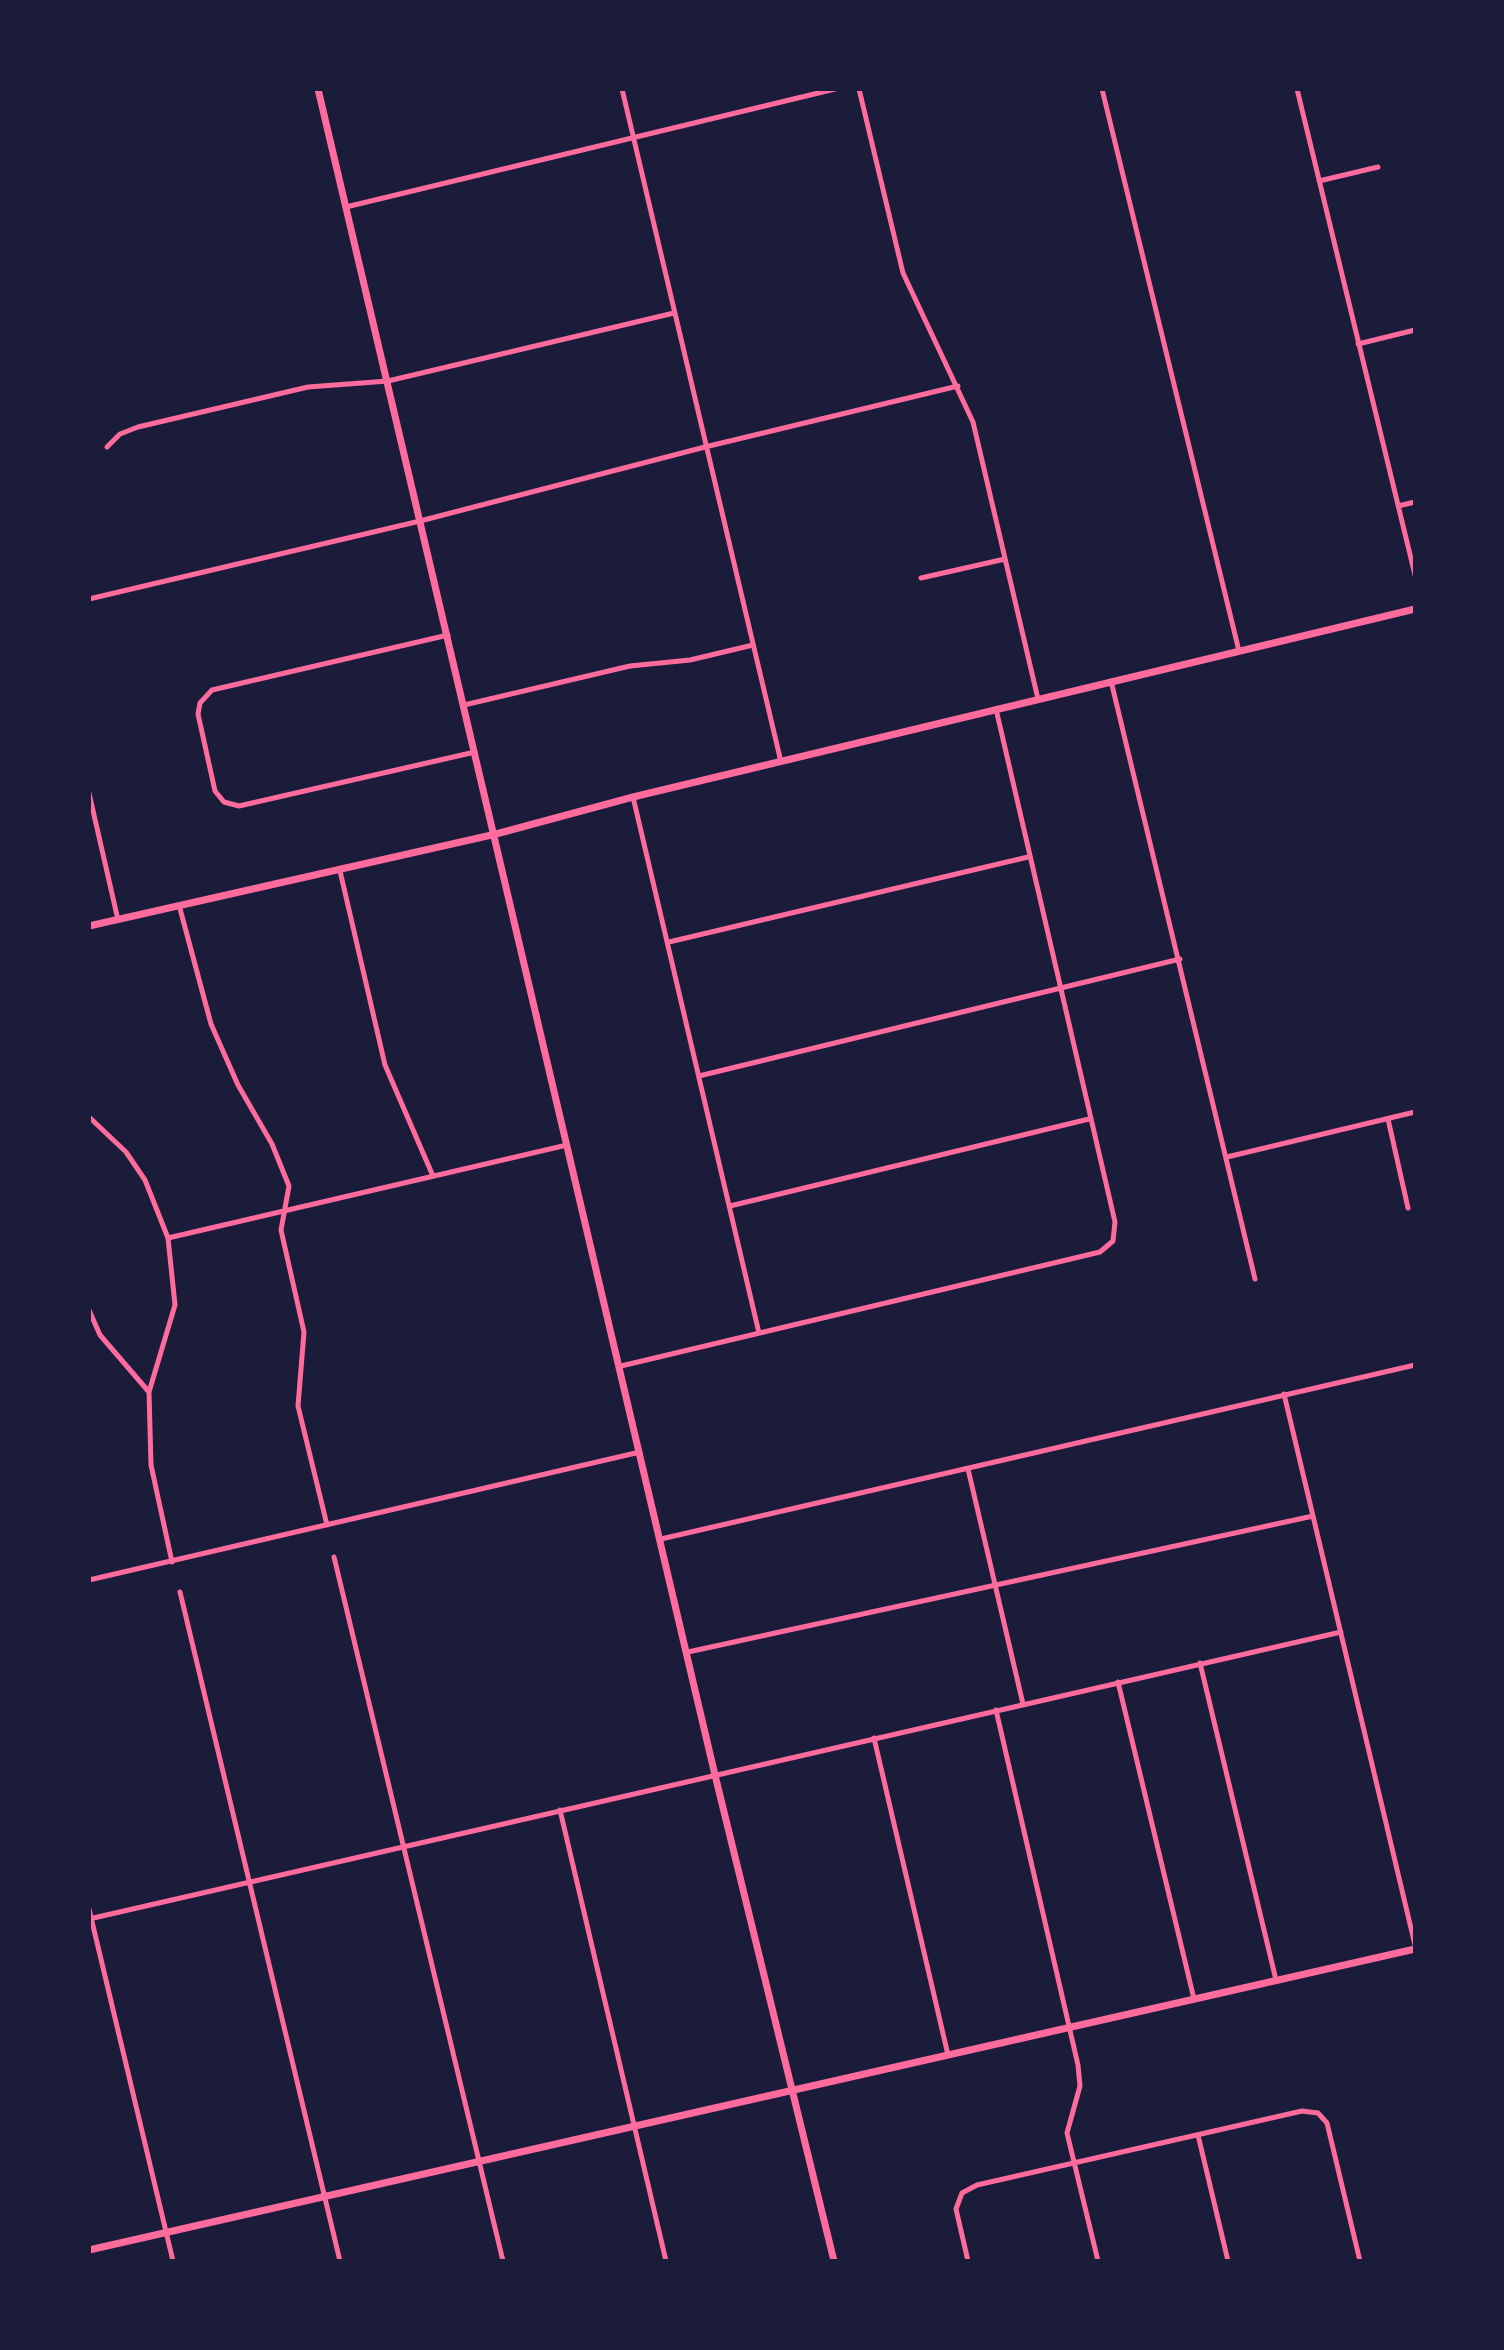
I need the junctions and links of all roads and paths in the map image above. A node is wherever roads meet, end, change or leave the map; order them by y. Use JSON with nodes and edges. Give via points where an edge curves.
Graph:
{"nodes":[{"id":1,"x":318,"y":89,"type":"edge"},
{"id":2,"x":622,"y":89,"type":"edge"},
{"id":3,"x":835,"y":89,"type":"edge"},
{"id":4,"x":859,"y":89,"type":"edge"},
{"id":5,"x":1102,"y":89,"type":"edge"},
{"id":6,"x":1297,"y":89,"type":"edge"},
{"id":7,"x":633,"y":138,"type":"junction"},
{"id":8,"x":1378,"y":167,"type":"dead end"},
{"id":9,"x":1319,"y":181,"type":"junction"},
{"id":10,"x":346,"y":208,"type":"junction"},
{"id":11,"x":674,"y":313,"type":"junction"},
{"id":12,"x":1415,"y":330,"type":"edge"},
{"id":13,"x":1358,"y":344,"type":"junction"},
{"id":14,"x":388,"y":381,"type":"junction"},
{"id":15,"x":958,"y":386,"type":"junction"},
{"id":16,"x":107,"y":447,"type":"dead end"},
{"id":17,"x":705,"y":447,"type":"junction"},
{"id":18,"x":1415,"y":502,"type":"edge"},
{"id":19,"x":1398,"y":506,"type":"junction"},
{"id":20,"x":420,"y":521,"type":"junction"},
{"id":21,"x":1005,"y":559,"type":"junction"},
{"id":22,"x":1415,"y":575,"type":"edge"},
{"id":23,"x":921,"y":578,"type":"dead end"},
{"id":24,"x":89,"y":599,"type":"edge"},
{"id":25,"x":1415,"y":608,"type":"edge"},
{"id":26,"x":448,"y":635,"type":"junction"},
{"id":27,"x":753,"y":645,"type":"junction"},
{"id":28,"x":1239,"y":651,"type":"junction"},
{"id":29,"x":1111,"y":681,"type":"junction"},
{"id":30,"x":1038,"y":699,"type":"junction"},
{"id":31,"x":464,"y":705,"type":"junction"},
{"id":32,"x":996,"y":709,"type":"junction"},
{"id":33,"x":475,"y":751,"type":"junction"},
{"id":34,"x":781,"y":762,"type":"junction"},
{"id":35,"x":89,"y":793,"type":"edge"},
{"id":36,"x":633,"y":797,"type":"junction"},
{"id":37,"x":496,"y":834,"type":"junction"},
{"id":38,"x":1028,"y":857,"type":"junction"},
{"id":39,"x":340,"y":871,"type":"junction"},
{"id":40,"x":179,"y":905,"type":"junction"},
{"id":41,"x":118,"y":920,"type":"junction"},
{"id":42,"x":89,"y":926,"type":"edge"},
{"id":43,"x":669,"y":942,"type":"junction"},
{"id":44,"x":1180,"y":959,"type":"junction"},
{"id":45,"x":1059,"y":989,"type":"junction"},
{"id":46,"x":699,"y":1076,"type":"junction"},
{"id":47,"x":1415,"y":1112,"type":"edge"},
{"id":48,"x":89,"y":1117,"type":"edge"},
{"id":49,"x":1089,"y":1119,"type":"junction"},
{"id":50,"x":1388,"y":1119,"type":"junction"},
{"id":51,"x":567,"y":1145,"type":"junction"},
{"id":52,"x":1227,"y":1157,"type":"junction"},
{"id":53,"x":433,"y":1176,"type":"junction"},
{"id":54,"x":730,"y":1206,"type":"junction"},
{"id":55,"x":1408,"y":1208,"type":"dead end"},
{"id":56,"x":286,"y":1212,"type":"junction"},
{"id":57,"x":168,"y":1238,"type":"junction"},
{"id":58,"x":1255,"y":1279,"type":"dead end"},
{"id":59,"x":89,"y":1310,"type":"edge"},
{"id":60,"x":759,"y":1333,"type":"junction"},
{"id":61,"x":1415,"y":1365,"type":"edge"},
{"id":62,"x":621,"y":1366,"type":"junction"},
{"id":63,"x":149,"y":1392,"type":"junction"},
{"id":64,"x":1284,"y":1394,"type":"junction"},
{"id":65,"x":640,"y":1452,"type":"junction"},
{"id":66,"x":968,"y":1469,"type":"junction"},
{"id":67,"x":1313,"y":1516,"type":"junction"},
{"id":68,"x":327,"y":1525,"type":"junction"},
{"id":69,"x":661,"y":1539,"type":"junction"},
{"id":70,"x":334,"y":1557,"type":"dead end"},
{"id":71,"x":172,"y":1562,"type":"junction"},
{"id":72,"x":89,"y":1580,"type":"edge"},
{"id":73,"x":994,"y":1586,"type":"junction"},
{"id":74,"x":180,"y":1592,"type":"dead end"},
{"id":75,"x":1341,"y":1632,"type":"junction"},
{"id":76,"x":688,"y":1652,"type":"junction"},
{"id":77,"x":1200,"y":1663,"type":"junction"},
{"id":78,"x":1118,"y":1682,"type":"junction"},
{"id":79,"x":1023,"y":1704,"type":"junction"},
{"id":80,"x":996,"y":1710,"type":"junction"},
{"id":81,"x":874,"y":1738,"type":"junction"},
{"id":82,"x":715,"y":1775,"type":"junction"},
{"id":83,"x":560,"y":1810,"type":"junction"},
{"id":84,"x":402,"y":1846,"type":"junction"},
{"id":85,"x":250,"y":1881,"type":"junction"},
{"id":86,"x":89,"y":1909,"type":"edge"},
{"id":87,"x":90,"y":1918,"type":"edge"},
{"id":88,"x":1415,"y":1947,"type":"edge"},
{"id":89,"x":1276,"y":1980,"type":"junction"},
{"id":90,"x":1194,"y":1999,"type":"junction"},
{"id":91,"x":1071,"y":2027,"type":"junction"},
{"id":92,"x":948,"y":2056,"type":"junction"},
{"id":93,"x":793,"y":2091,"type":"junction"},
{"id":94,"x":634,"y":2126,"type":"junction"},
{"id":95,"x":1198,"y":2135,"type":"junction"},
{"id":96,"x":479,"y":2161,"type":"junction"},
{"id":97,"x":1075,"y":2164,"type":"junction"},
{"id":98,"x":325,"y":2195,"type":"junction"},
{"id":99,"x":166,"y":2232,"type":"junction"},
{"id":100,"x":89,"y":2249,"type":"edge"},
{"id":101,"x":173,"y":2261,"type":"edge"},
{"id":102,"x":340,"y":2261,"type":"edge"},
{"id":103,"x":503,"y":2261,"type":"edge"},
{"id":104,"x":666,"y":2261,"type":"edge"},
{"id":105,"x":834,"y":2261,"type":"edge"},
{"id":106,"x":968,"y":2261,"type":"edge"},
{"id":107,"x":1098,"y":2261,"type":"edge"},
{"id":108,"x":1228,"y":2261,"type":"edge"},
{"id":109,"x":1360,"y":2261,"type":"edge"}],
"edges":[{"from":1,"to":10,"type":"street"},
{"from":2,"to":7,"type":"street"},
{"from":3,"to":7,"type":"street"},
{"from":4,"to":15,"type":"street","via":[[903,273]]},
{"from":5,"to":28,"type":"street"},
{"from":6,"to":9,"type":"street"},
{"from":7,"to":10,"type":"street"},
{"from":7,"to":11,"type":"street"},
{"from":8,"to":9,"type":"street"},
{"from":9,"to":13,"type":"street"},
{"from":10,"to":14,"type":"street"},
{"from":11,"to":14,"type":"street"},
{"from":11,"to":17,"type":"street"},
{"from":12,"to":13,"type":"street"},
{"from":13,"to":19,"type":"street"},
{"from":14,"to":16,"type":"street","via":[[308,387],[138,427],[120,433]]},
{"from":14,"to":20,"type":"street"},
{"from":15,"to":17,"type":"street"},
{"from":15,"to":21,"type":"street","via":[[973,422]]},
{"from":17,"to":20,"type":"street"},
{"from":17,"to":27,"type":"street"},
{"from":18,"to":19,"type":"street"},
{"from":19,"to":22,"type":"street"},
{"from":20,"to":24,"type":"street"},
{"from":20,"to":26,"type":"street"},
{"from":21,"to":23,"type":"street"},
{"from":21,"to":30,"type":"street"},
{"from":25,"to":28,"type":"street"},
{"from":26,"to":31,"type":"street"},
{"from":26,"to":33,"type":"street","via":[[212,691],[200,703],[198,714],[215,791],[224,802],[240,806]]},
{"from":27,"to":31,"type":"street","via":[[690,660],[630,666]]},
{"from":27,"to":34,"type":"street"},
{"from":28,"to":29,"type":"street"},
{"from":29,"to":30,"type":"street"},
{"from":29,"to":44,"type":"street"},
{"from":30,"to":32,"type":"street"},
{"from":31,"to":33,"type":"street"},
{"from":32,"to":34,"type":"street"},
{"from":32,"to":38,"type":"street"},
{"from":33,"to":37,"type":"street"},
{"from":34,"to":36,"type":"street"},
{"from":35,"to":41,"type":"street"},
{"from":36,"to":37,"type":"street"},
{"from":36,"to":43,"type":"street"},
{"from":37,"to":39,"type":"street"},
{"from":37,"to":51,"type":"street"},
{"from":38,"to":43,"type":"street"},
{"from":38,"to":45,"type":"street"},
{"from":39,"to":40,"type":"street"},
{"from":39,"to":53,"type":"street","via":[[384,1065]]},
{"from":40,"to":41,"type":"street"},
{"from":40,"to":56,"type":"street","via":[[211,1024],[289,1186]]},
{"from":41,"to":42,"type":"street"},
{"from":43,"to":46,"type":"street"},
{"from":44,"to":45,"type":"street"},
{"from":44,"to":52,"type":"street"},
{"from":45,"to":46,"type":"street"},
{"from":45,"to":49,"type":"street"},
{"from":46,"to":54,"type":"street"},
{"from":47,"to":50,"type":"street"},
{"from":48,"to":57,"type":"street","via":[[126,1152],[145,1180]]},
{"from":49,"to":54,"type":"street"},
{"from":49,"to":60,"type":"street","via":[[1115,1222],[1113,1241],[1100,1252]]},
{"from":50,"to":52,"type":"street"},
{"from":50,"to":55,"type":"street"},
{"from":51,"to":53,"type":"street"},
{"from":51,"to":62,"type":"street"},
{"from":52,"to":58,"type":"street"},
{"from":53,"to":56,"type":"street"},
{"from":54,"to":60,"type":"street"},
{"from":56,"to":57,"type":"street"},
{"from":56,"to":68,"type":"street","via":[[281,1230],[304,1332],[298,1406]]},
{"from":57,"to":63,"type":"street","via":[[175,1305]]},
{"from":59,"to":63,"type":"street","via":[[100,1335]]},
{"from":60,"to":62,"type":"street"},
{"from":61,"to":64,"type":"street"},
{"from":62,"to":65,"type":"street"},
{"from":63,"to":71,"type":"street","via":[[151,1465]]},
{"from":64,"to":66,"type":"street"},
{"from":64,"to":67,"type":"street"},
{"from":65,"to":68,"type":"street"},
{"from":65,"to":69,"type":"street"},
{"from":66,"to":69,"type":"street"},
{"from":66,"to":73,"type":"street"},
{"from":67,"to":73,"type":"street"},
{"from":67,"to":75,"type":"street"},
{"from":68,"to":71,"type":"street"},
{"from":69,"to":76,"type":"street"},
{"from":70,"to":84,"type":"street"},
{"from":71,"to":72,"type":"street"},
{"from":73,"to":76,"type":"street"},
{"from":73,"to":79,"type":"street"},
{"from":74,"to":85,"type":"street"},
{"from":75,"to":77,"type":"street"},
{"from":75,"to":88,"type":"street"},
{"from":76,"to":82,"type":"street"},
{"from":77,"to":78,"type":"street"},
{"from":77,"to":89,"type":"street"},
{"from":78,"to":79,"type":"street"},
{"from":78,"to":90,"type":"street"},
{"from":79,"to":80,"type":"street"},
{"from":80,"to":81,"type":"street"},
{"from":80,"to":91,"type":"street"},
{"from":81,"to":82,"type":"street"},
{"from":81,"to":92,"type":"street"},
{"from":82,"to":83,"type":"street"},
{"from":82,"to":93,"type":"street"},
{"from":83,"to":84,"type":"street"},
{"from":83,"to":94,"type":"street"},
{"from":84,"to":85,"type":"street"},
{"from":84,"to":96,"type":"street"},
{"from":85,"to":87,"type":"street"},
{"from":85,"to":98,"type":"street"},
{"from":86,"to":87,"type":"street"},
{"from":87,"to":99,"type":"street"},
{"from":88,"to":89,"type":"street"},
{"from":89,"to":90,"type":"street"},
{"from":90,"to":91,"type":"street"},
{"from":91,"to":92,"type":"street"},
{"from":91,"to":97,"type":"street","via":[[1080,2086],[1067,2133]]},
{"from":92,"to":93,"type":"street"},
{"from":93,"to":94,"type":"street"},
{"from":93,"to":105,"type":"street"},
{"from":94,"to":96,"type":"street"},
{"from":94,"to":104,"type":"street"},
{"from":95,"to":97,"type":"street"},
{"from":95,"to":108,"type":"street"},
{"from":95,"to":109,"type":"street","via":[[1301,2111],[1318,2113],[1327,2123]]},
{"from":96,"to":98,"type":"street"},
{"from":96,"to":103,"type":"street"},
{"from":97,"to":106,"type":"street","via":[[977,2185],[962,2193],[956,2209]]},
{"from":97,"to":107,"type":"street"},
{"from":98,"to":99,"type":"street"},
{"from":98,"to":102,"type":"street"},
{"from":99,"to":100,"type":"street"},
{"from":99,"to":101,"type":"street"}]}
